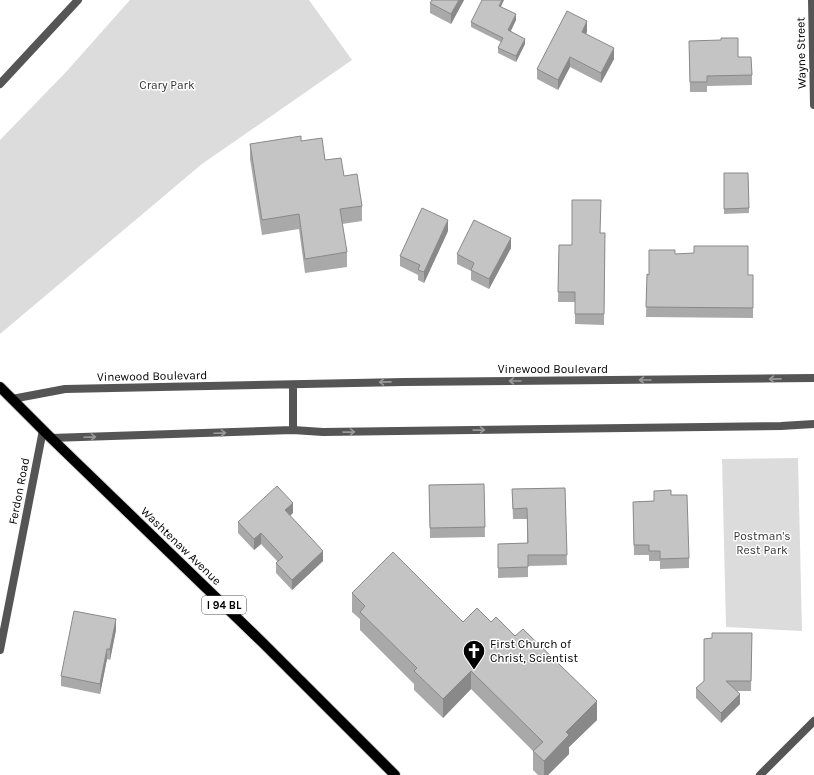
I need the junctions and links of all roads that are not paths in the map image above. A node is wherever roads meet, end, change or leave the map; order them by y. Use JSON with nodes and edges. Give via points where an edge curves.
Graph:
{"nodes":[{"id":1,"x":78,"y":0,"type":"edge"},
{"id":2,"x":812,"y":0,"type":"edge"},
{"id":3,"x":0,"y":84,"type":"edge"},
{"id":4,"x":814,"y":105,"type":"edge"},
{"id":5,"x":814,"y":378,"type":"edge"},
{"id":6,"x":293,"y":385,"type":"junction"},
{"id":7,"x":0,"y":387,"type":"edge"},
{"id":8,"x":12,"y":400,"type":"junction"},
{"id":9,"x":814,"y":424,"type":"edge"},
{"id":10,"x":43,"y":430,"type":"junction"},
{"id":11,"x":293,"y":430,"type":"junction"},
{"id":12,"x":51,"y":438,"type":"junction"},
{"id":13,"x":0,"y":650,"type":"edge"},
{"id":14,"x":814,"y":721,"type":"edge"},
{"id":15,"x":395,"y":775,"type":"edge"},
{"id":16,"x":760,"y":775,"type":"edge"}],
"edges":[{"from":1,"to":3,"type":"street"},
{"from":2,"to":4,"type":"street","name":"Wayne Street"},
{"from":5,"to":6,"type":"street","name":"Vinewood Boulevard","one_way":true},
{"from":6,"to":8,"type":"street","name":"Vinewood Boulevard","via":[[66,389]]},
{"from":6,"to":11,"type":"street"},
{"from":7,"to":8,"type":"main road","name":"Washtenaw Avenue","number":"I 94 BL"},
{"from":8,"to":10,"type":"main road","name":"Washtenaw Avenue","number":"I 94 BL"},
{"from":11,"to":9,"type":"street","one_way":true,"via":[[323,432]]},
{"from":10,"to":12,"type":"main road","name":"Washtenaw Avenue","number":"I 94 BL"},
{"from":10,"to":13,"type":"street","name":"Ferdon Road"},
{"from":12,"to":11,"type":"street","one_way":true},
{"from":12,"to":15,"type":"main road","name":"Washtenaw Avenue","number":"I 94 BL"},
{"from":14,"to":16,"type":"street"}]}
